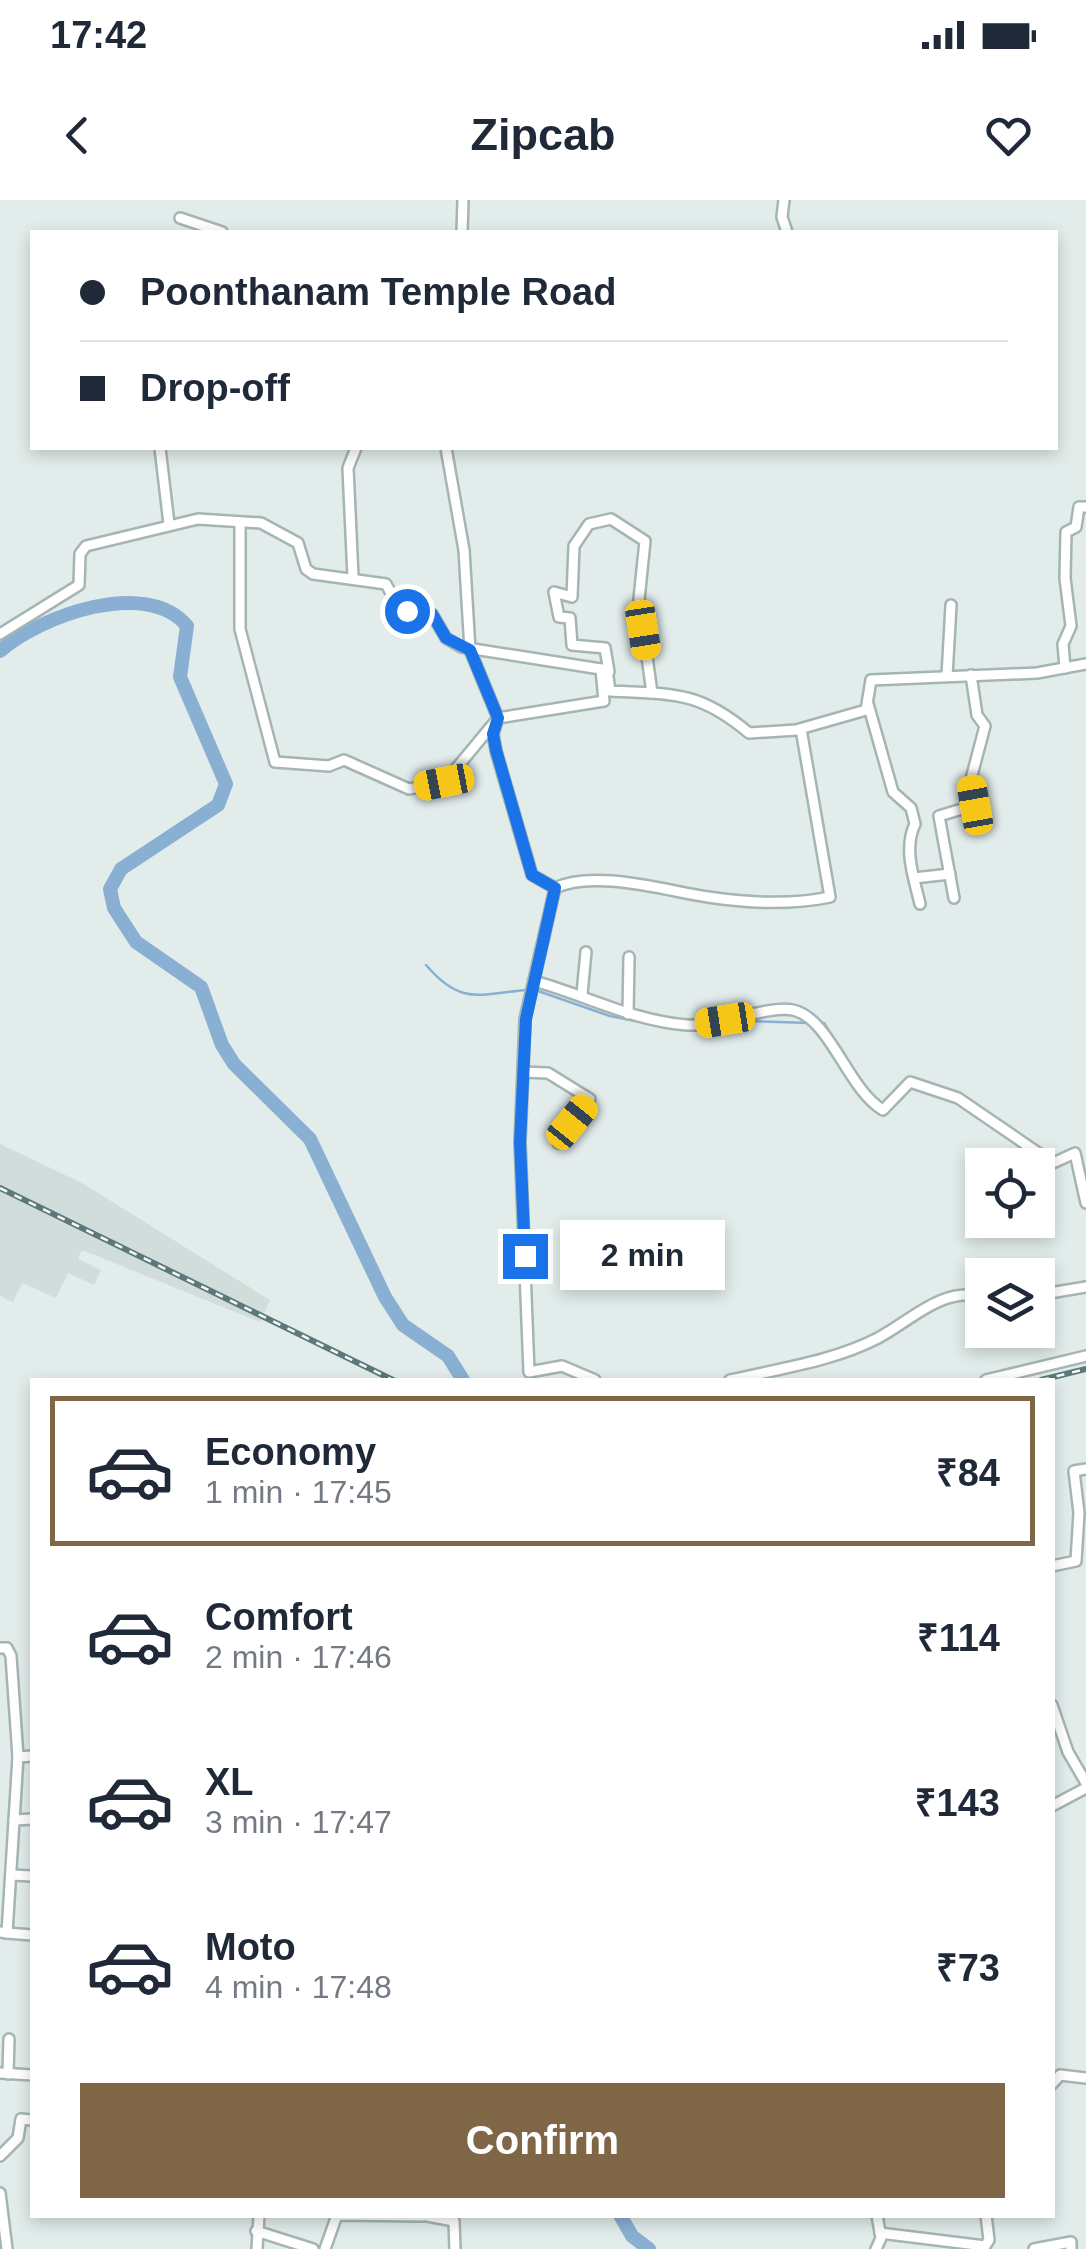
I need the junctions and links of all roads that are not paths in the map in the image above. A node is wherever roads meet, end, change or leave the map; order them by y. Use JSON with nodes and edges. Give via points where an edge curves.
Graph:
{"nodes":[{"id":1,"x":463,"y":200,"type":"edge"},
{"id":2,"x":784,"y":200,"type":"edge"},
{"id":3,"x":180,"y":218,"type":"dead end"},
{"id":4,"x":216,"y":230,"type":"edge"},
{"id":5,"x":462,"y":230,"type":"edge"},
{"id":6,"x":786,"y":230,"type":"edge"},
{"id":7,"x":160,"y":450,"type":"edge"},
{"id":8,"x":355,"y":450,"type":"edge"},
{"id":9,"x":446,"y":450,"type":"edge"},
{"id":10,"x":1086,"y":507,"type":"edge"},
{"id":11,"x":240,"y":522,"type":"junction"},
{"id":12,"x":168,"y":524,"type":"junction"},
{"id":13,"x":353,"y":577,"type":"junction"},
{"id":14,"x":950,"y":605,"type":"dead end"},
{"id":15,"x":0,"y":634,"type":"edge"},
{"id":16,"x":470,"y":650,"type":"junction"},
{"id":17,"x":1086,"y":664,"type":"edge"},
{"id":18,"x":1065,"y":668,"type":"junction"},
{"id":19,"x":605,"y":670,"type":"junction"},
{"id":20,"x":971,"y":675,"type":"junction"},
{"id":21,"x":948,"y":676,"type":"junction"},
{"id":22,"x":652,"y":693,"type":"junction"},
{"id":23,"x":868,"y":702,"type":"junction"},
{"id":24,"x":498,"y":718,"type":"junction"},
{"id":25,"x":801,"y":729,"type":"junction"},
{"id":26,"x":950,"y":874,"type":"junction"},
{"id":27,"x":914,"y":878,"type":"junction"},
{"id":28,"x":555,"y":888,"type":"junction"},
{"id":29,"x":954,"y":898,"type":"dead end"},
{"id":30,"x":920,"y":904,"type":"dead end"},
{"id":31,"x":586,"y":952,"type":"dead end"},
{"id":32,"x":629,"y":956,"type":"dead end"},
{"id":33,"x":534,"y":981,"type":"junction"},
{"id":34,"x":582,"y":994,"type":"junction"},
{"id":35,"x":628,"y":1014,"type":"junction"},
{"id":36,"x":523,"y":1072,"type":"junction"},
{"id":37,"x":558,"y":1144,"type":"dead end"},
{"id":38,"x":1086,"y":1204,"type":"edge"},
{"id":39,"x":1086,"y":1287,"type":"edge"},
{"id":40,"x":1055,"y":1292,"type":"edge"},
{"id":41,"x":965,"y":1299,"type":"edge"},
{"id":42,"x":1086,"y":1356,"type":"edge"},
{"id":43,"x":591,"y":1378,"type":"edge"},
{"id":44,"x":739,"y":1378,"type":"edge"},
{"id":45,"x":994,"y":1378,"type":"edge"},
{"id":46,"x":1086,"y":1469,"type":"edge"},
{"id":47,"x":1055,"y":1565,"type":"edge"},
{"id":48,"x":0,"y":1648,"type":"edge"},
{"id":49,"x":1055,"y":1715,"type":"edge"},
{"id":50,"x":18,"y":1756,"type":"junction"},
{"id":51,"x":30,"y":1756,"type":"edge"},
{"id":52,"x":1086,"y":1786,"type":"edge"},
{"id":53,"x":1055,"y":1804,"type":"edge"},
{"id":54,"x":14,"y":1820,"type":"junction"},
{"id":55,"x":30,"y":1820,"type":"edge"},
{"id":56,"x":11,"y":1875,"type":"junction"},
{"id":57,"x":30,"y":1876,"type":"edge"},
{"id":58,"x":4,"y":1932,"type":"edge"},
{"id":59,"x":30,"y":1935,"type":"edge"},
{"id":60,"x":9,"y":2039,"type":"dead end"},
{"id":61,"x":4,"y":2073,"type":"edge"},
{"id":62,"x":30,"y":2075,"type":"edge"},
{"id":63,"x":1086,"y":2078,"type":"edge"},
{"id":64,"x":1055,"y":2081,"type":"edge"},
{"id":65,"x":30,"y":2120,"type":"edge"},
{"id":66,"x":0,"y":2156,"type":"edge"},
{"id":67,"x":0,"y":2193,"type":"edge"},
{"id":68,"x":258,"y":2218,"type":"edge"},
{"id":69,"x":336,"y":2218,"type":"edge"},
{"id":70,"x":438,"y":2218,"type":"edge"},
{"id":71,"x":986,"y":2218,"type":"edge"},
{"id":72,"x":256,"y":2231,"type":"junction"},
{"id":73,"x":880,"y":2242,"type":"edge"},
{"id":74,"x":984,"y":2248,"type":"edge"},
{"id":75,"x":6,"y":2249,"type":"edge"},
{"id":76,"x":257,"y":2249,"type":"edge"},
{"id":77,"x":314,"y":2249,"type":"edge"},
{"id":78,"x":324,"y":2249,"type":"edge"},
{"id":79,"x":455,"y":2249,"type":"edge"},
{"id":80,"x":1034,"y":2249,"type":"edge"},
{"id":81,"x":1071,"y":2249,"type":"edge"}],
"edges":[{"from":1,"to":5,"type":"street"},
{"from":2,"to":6,"type":"street"},
{"from":3,"to":4,"type":"street"},
{"from":7,"to":12,"type":"street"},
{"from":8,"to":13,"type":"street","via":[[348,468]]},
{"from":9,"to":16,"type":"street","via":[[462,530]]},
{"from":10,"to":18,"type":"street","via":[[1066,532],[1071,626]]},
{"from":11,"to":12,"type":"street","via":[[198,518]]},
{"from":11,"to":13,"type":"street","via":[[262,522],[298,544],[314,574]]},
{"from":11,"to":24,"type":"street","via":[[240,630],[275,762],[328,766],[344,760],[409,789],[444,782]]},
{"from":12,"to":15,"type":"street","via":[[86,546],[80,585]]},
{"from":13,"to":16,"type":"street","via":[[386,584],[399,608],[432,614],[446,638]]},
{"from":14,"to":21,"type":"street"},
{"from":16,"to":19,"type":"street"},
{"from":16,"to":24,"type":"street"},
{"from":17,"to":18,"type":"street"},
{"from":18,"to":20,"type":"street"},
{"from":19,"to":22,"type":"street","via":[[610,690]]},
{"from":19,"to":22,"type":"street","via":[[605,648],[572,645],[570,618],[559,617],[554,592],[572,596],[574,546],[589,524],[611,520],[645,541],[639,599]]},
{"from":19,"to":24,"type":"street","via":[[604,701]]},
{"from":20,"to":21,"type":"street"},
{"from":20,"to":26,"type":"street","via":[[985,726],[971,778],[975,805],[940,816]]},
{"from":21,"to":23,"type":"street","via":[[871,680]]},
{"from":22,"to":25,"type":"street","via":[[716,705],[750,734]]},
{"from":23,"to":25,"type":"street","via":[[866,710]]},
{"from":23,"to":27,"type":"street","via":[[893,792],[915,824],[909,837]]},
{"from":24,"to":28,"type":"street","via":[[496,750],[532,875]]},
{"from":25,"to":28,"type":"street","via":[[830,897],[799,904],[649,886],[586,882]]},
{"from":26,"to":27,"type":"street"},
{"from":26,"to":29,"type":"street"},
{"from":27,"to":30,"type":"street"},
{"from":28,"to":33,"type":"street"},
{"from":31,"to":34,"type":"street"},
{"from":32,"to":35,"type":"street"},
{"from":33,"to":34,"type":"street"},
{"from":33,"to":36,"type":"street"},
{"from":34,"to":35,"type":"street"},
{"from":35,"to":38,"type":"street","via":[[691,1026],[793,1010],[816,1024],[868,1101],[883,1110],[910,1082],[958,1098],[1053,1163],[1075,1153]]},
{"from":36,"to":37,"type":"street","via":[[548,1073],[590,1100]]},
{"from":36,"to":43,"type":"street","via":[[529,1372],[562,1366]]},
{"from":39,"to":40,"type":"street"},
{"from":41,"to":44,"type":"street","via":[[924,1305],[878,1338]]},
{"from":42,"to":45,"type":"street"},
{"from":46,"to":47,"type":"street","via":[[1074,1471],[1076,1561]]},
{"from":48,"to":50,"type":"street","via":[[11,1656]]},
{"from":49,"to":52,"type":"street"},
{"from":50,"to":51,"type":"street"},
{"from":50,"to":54,"type":"street"},
{"from":52,"to":53,"type":"street"},
{"from":54,"to":55,"type":"street"},
{"from":54,"to":56,"type":"street"},
{"from":56,"to":57,"type":"street"},
{"from":56,"to":58,"type":"street"},
{"from":58,"to":59,"type":"street"},
{"from":60,"to":61,"type":"street"},
{"from":61,"to":62,"type":"street"},
{"from":63,"to":64,"type":"street"},
{"from":65,"to":66,"type":"street","via":[[21,2119],[18,2138]]},
{"from":67,"to":75,"type":"street"},
{"from":68,"to":72,"type":"street"},
{"from":69,"to":78,"type":"street"},
{"from":70,"to":79,"type":"street","via":[[454,2221]]},
{"from":71,"to":74,"type":"street"},
{"from":72,"to":76,"type":"street"},
{"from":72,"to":77,"type":"street"},
{"from":73,"to":74,"type":"street"},
{"from":80,"to":81,"type":"street","via":[[1071,2242]]}]}
